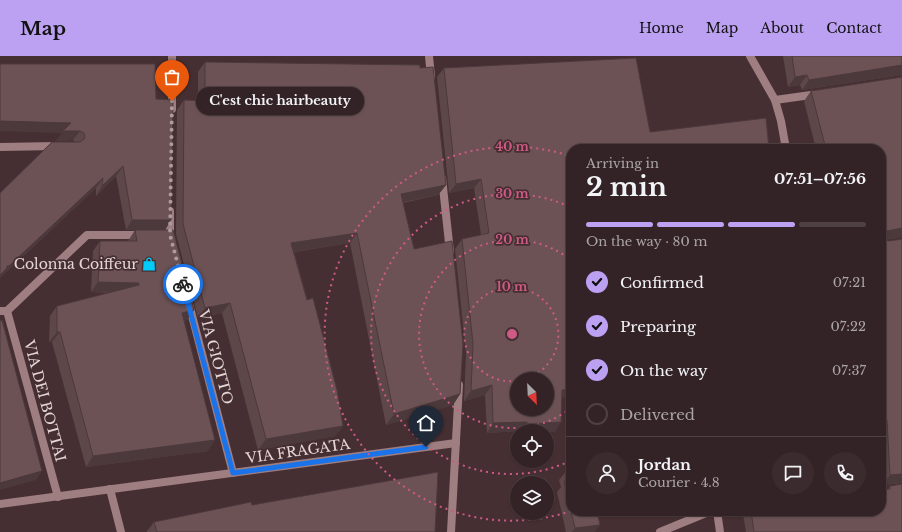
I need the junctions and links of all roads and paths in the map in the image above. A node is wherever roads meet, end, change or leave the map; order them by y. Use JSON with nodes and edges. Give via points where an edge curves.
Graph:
{"nodes":[{"id":1,"x":172,"y":56,"type":"edge"},
{"id":2,"x":429,"y":56,"type":"edge"},
{"id":3,"x":750,"y":56,"type":"edge"},
{"id":4,"x":432,"y":87,"type":"edge"},
{"id":5,"x":828,"y":92,"type":"edge"},
{"id":6,"x":775,"y":100,"type":"junction"},
{"id":7,"x":171,"y":118,"type":"edge"},
{"id":8,"x":785,"y":144,"type":"edge"},
{"id":9,"x":65,"y":146,"type":"edge"},
{"id":10,"x":0,"y":147,"type":"edge"},
{"id":11,"x":441,"y":166,"type":"edge"},
{"id":12,"x":170,"y":204,"type":"edge"},
{"id":13,"x":148,"y":235,"type":"edge"},
{"id":14,"x":174,"y":250,"type":"edge"},
{"id":15,"x":451,"y":260,"type":"edge"},
{"id":16,"x":186,"y":296,"type":"edge"},
{"id":17,"x":4,"y":311,"type":"edge"},
{"id":18,"x":460,"y":376,"type":"edge"},
{"id":19,"x":456,"y":443,"type":"junction"},
{"id":20,"x":233,"y":473,"type":"junction"},
{"id":21,"x":110,"y":489,"type":"junction"},
{"id":22,"x":58,"y":496,"type":"junction"},
{"id":23,"x":0,"y":504,"type":"edge"},
{"id":24,"x":699,"y":516,"type":"edge"},
{"id":25,"x":718,"y":516,"type":"edge"},
{"id":26,"x":121,"y":532,"type":"edge"},
{"id":27,"x":451,"y":532,"type":"edge"},
{"id":28,"x":660,"y":532,"type":"edge"},
{"id":29,"x":720,"y":532,"type":"edge"}],
"edges":[{"from":1,"to":7,"type":"street"},
{"from":2,"to":4,"type":"street"},
{"from":3,"to":6,"type":"street"},
{"from":5,"to":6,"type":"street"},
{"from":6,"to":8,"type":"street"},
{"from":9,"to":10,"type":"street"},
{"from":11,"to":15,"type":"street"},
{"from":12,"to":14,"type":"street","via":[[166,235]]},
{"from":13,"to":17,"type":"street","via":[[87,235]]},
{"from":16,"to":20,"type":"street","name":"VIA GIOTTO"},
{"from":17,"to":22,"type":"street","name":"VIA DEI BOTTAI"},
{"from":18,"to":19,"type":"street"},
{"from":19,"to":20,"type":"street","name":"VIA FRAGATA"},
{"from":19,"to":27,"type":"street"},
{"from":20,"to":21,"type":"street","name":"VIA FRAGATA"},
{"from":21,"to":22,"type":"street","name":"VIA FRAGATA"},
{"from":21,"to":26,"type":"street"},
{"from":22,"to":23,"type":"street","name":"VIA FRAGATA"},
{"from":24,"to":28,"type":"street"},
{"from":25,"to":29,"type":"street"}]}
